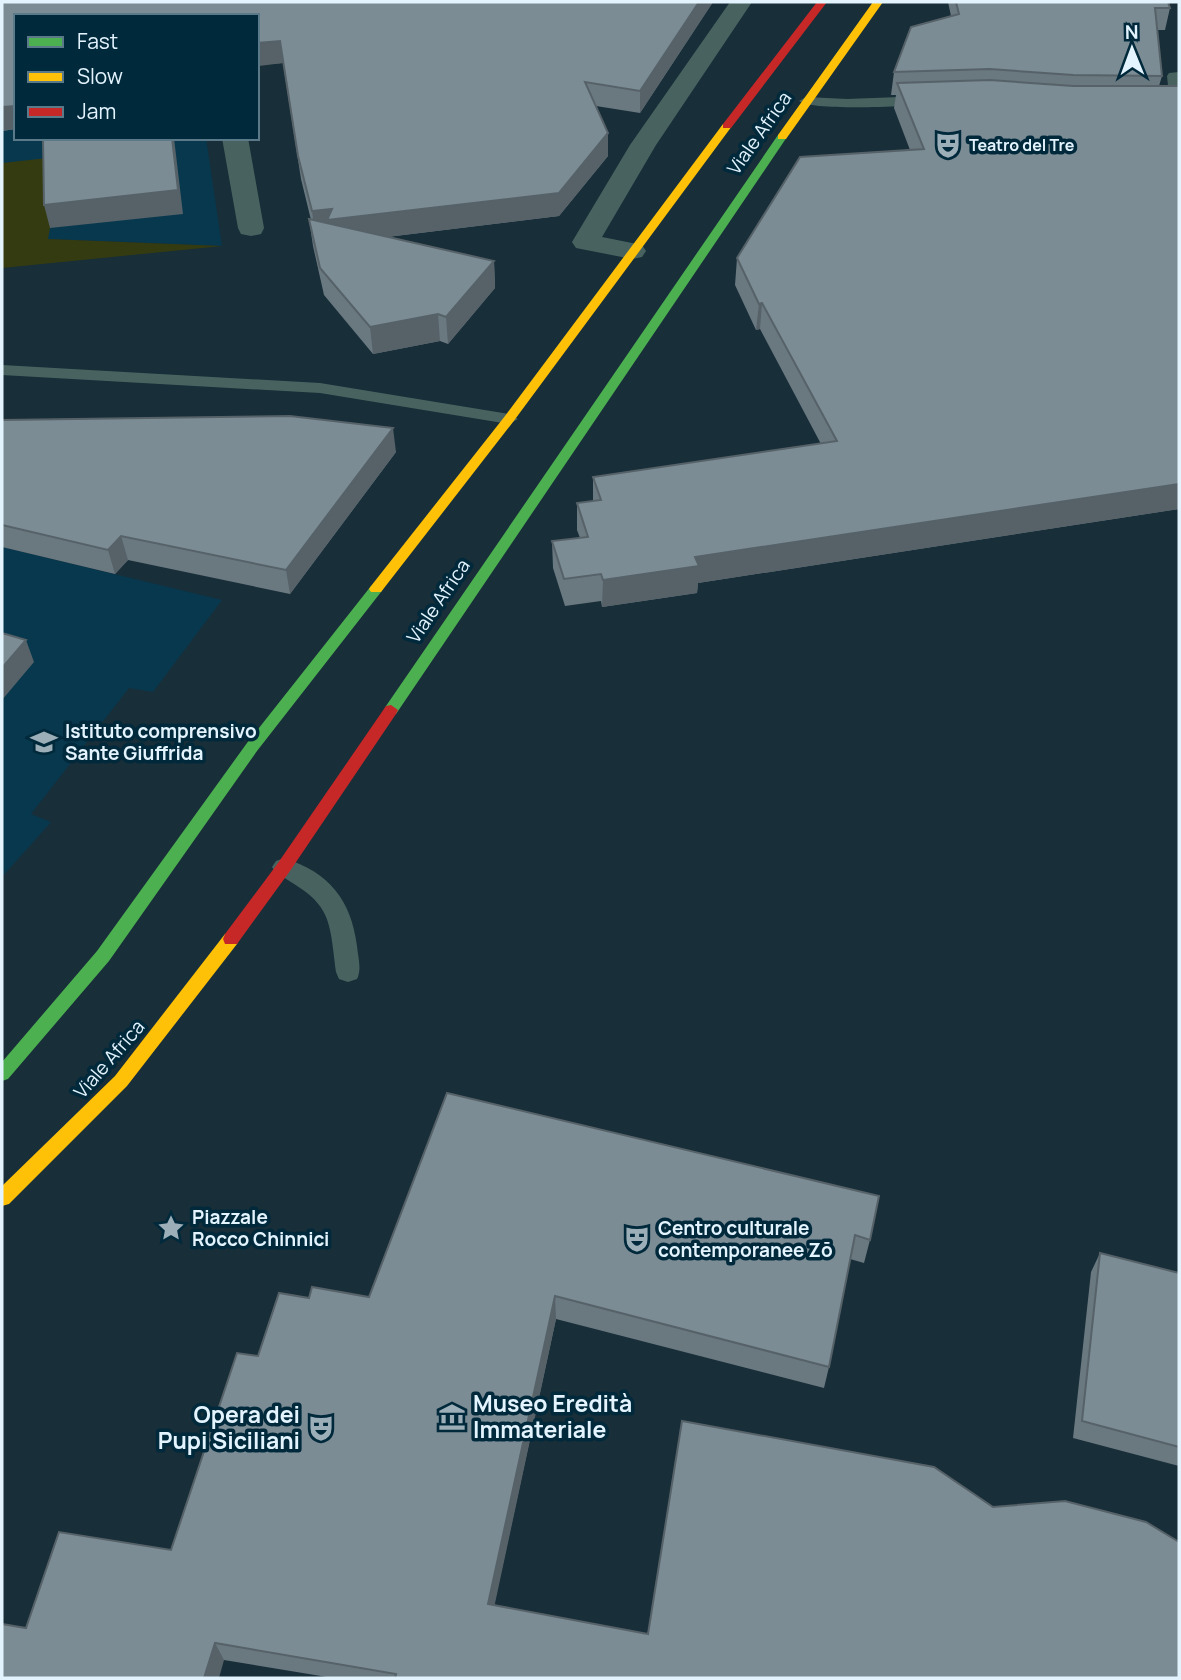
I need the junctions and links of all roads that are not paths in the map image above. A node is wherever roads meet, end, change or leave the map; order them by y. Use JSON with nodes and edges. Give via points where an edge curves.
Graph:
{"nodes":[{"id":1,"x":741,"y":2,"type":"edge"},
{"id":2,"x":822,"y":2,"type":"edge"},
{"id":3,"x":878,"y":2,"type":"edge"},
{"id":4,"x":1179,"y":76,"type":"edge"},
{"id":5,"x":943,"y":99,"type":"edge"},
{"id":6,"x":806,"y":101,"type":"junction"},
{"id":7,"x":1173,"y":105,"type":"edge"},
{"id":8,"x":235,"y":140,"type":"edge"},
{"id":9,"x":251,"y":228,"type":"dead end"},
{"id":10,"x":632,"y":251,"type":"junction"},
{"id":11,"x":2,"y":370,"type":"edge"},
{"id":12,"x":509,"y":419,"type":"junction"},
{"id":13,"x":284,"y":867,"type":"junction"},
{"id":14,"x":348,"y":972,"type":"dead end"},
{"id":15,"x":2,"y":1074,"type":"edge"},
{"id":16,"x":2,"y":1199,"type":"edge"}],
"edges":[{"from":1,"to":10,"type":"street","via":[[643,145],[586,242]]},
{"from":2,"to":10,"type":"main road","name":"Viale Africa"},
{"from":3,"to":6,"type":"main road","name":"Viale Africa"},
{"from":4,"to":7,"type":"lane","via":[[1174,76]]},
{"from":5,"to":6,"type":"lane"},
{"from":6,"to":13,"type":"main road","name":"Viale Africa"},
{"from":8,"to":9,"type":"street"},
{"from":10,"to":12,"type":"main road","name":"Viale Africa"},
{"from":11,"to":12,"type":"lane","via":[[320,388]]},
{"from":12,"to":15,"type":"main road","name":"Viale Africa","via":[[252,747],[103,956]]},
{"from":13,"to":14,"type":"lane","via":[[321,889],[336,904]]},
{"from":13,"to":16,"type":"main road","name":"Viale Africa","via":[[121,1081]]}]}
